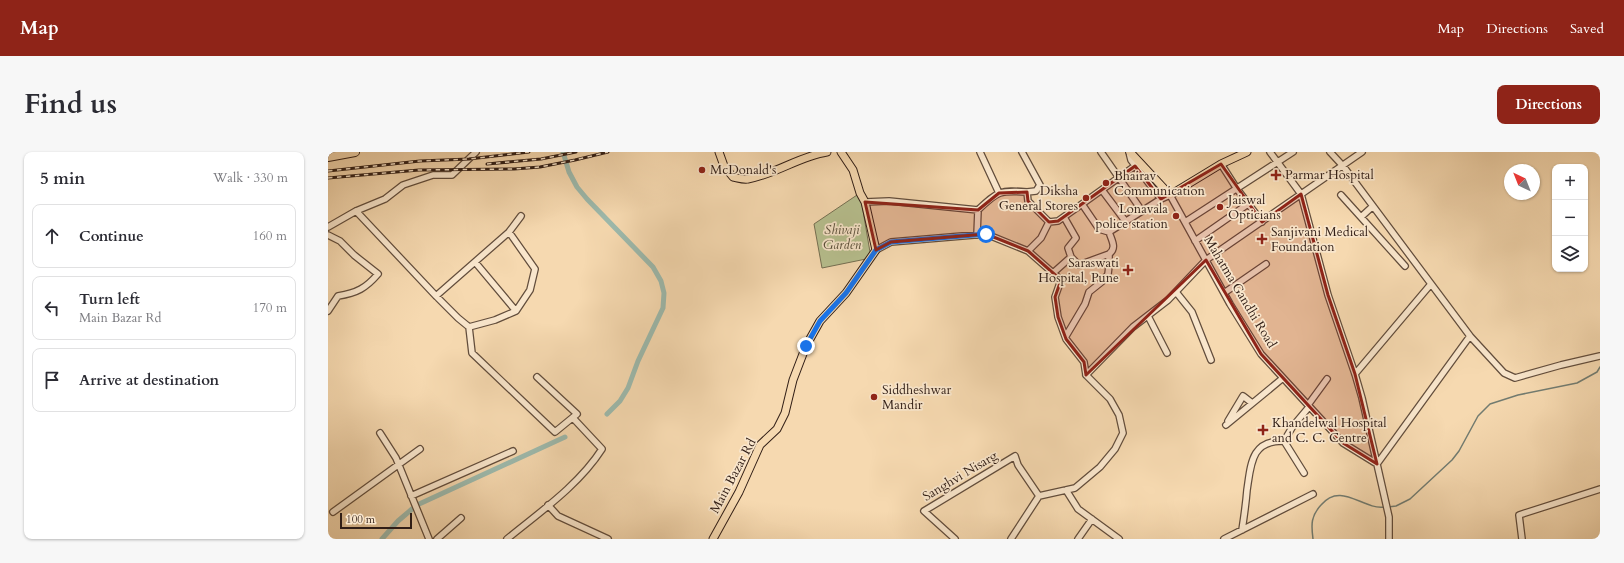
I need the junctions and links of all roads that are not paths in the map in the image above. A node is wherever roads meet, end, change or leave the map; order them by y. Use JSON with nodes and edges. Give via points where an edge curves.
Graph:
{"nodes":[{"id":1,"x":355,"y":152,"type":"edge"},
{"id":2,"x":476,"y":152,"type":"edge"},
{"id":3,"x":719,"y":152,"type":"edge"},
{"id":4,"x":827,"y":152,"type":"edge"},
{"id":5,"x":841,"y":152,"type":"edge"},
{"id":6,"x":980,"y":152,"type":"edge"},
{"id":7,"x":1022,"y":152,"type":"edge"},
{"id":8,"x":1101,"y":152,"type":"edge"},
{"id":9,"x":1129,"y":152,"type":"edge"},
{"id":10,"x":1247,"y":152,"type":"edge"},
{"id":11,"x":1270,"y":152,"type":"edge"},
{"id":12,"x":1294,"y":152,"type":"edge"},
{"id":13,"x":1330,"y":152,"type":"edge"},
{"id":14,"x":1362,"y":152,"type":"edge"},
{"id":15,"x":1237,"y":154,"type":"edge"},
{"id":16,"x":328,"y":157,"type":"edge"},
{"id":17,"x":1278,"y":162,"type":"junction"},
{"id":18,"x":1221,"y":164,"type":"junction"},
{"id":19,"x":1136,"y":166,"type":"junction"},
{"id":20,"x":1343,"y":166,"type":"junction"},
{"id":21,"x":1119,"y":178,"type":"junction"},
{"id":22,"x":1237,"y":189,"type":"junction"},
{"id":23,"x":1102,"y":190,"type":"junction"},
{"id":24,"x":1027,"y":192,"type":"junction"},
{"id":25,"x":999,"y":193,"type":"junction"},
{"id":26,"x":1301,"y":194,"type":"junction"},
{"id":27,"x":1170,"y":195,"type":"junction"},
{"id":28,"x":1341,"y":195,"type":"dead end"},
{"id":29,"x":1161,"y":199,"type":"junction"},
{"id":30,"x":865,"y":202,"type":"junction"},
{"id":31,"x":1082,"y":204,"type":"junction"},
{"id":32,"x":1248,"y":204,"type":"junction"},
{"id":33,"x":1373,"y":206,"type":"junction"},
{"id":34,"x":978,"y":210,"type":"junction"},
{"id":35,"x":356,"y":211,"type":"junction"},
{"id":36,"x":1142,"y":211,"type":"junction"},
{"id":37,"x":521,"y":216,"type":"dead end"},
{"id":38,"x":1064,"y":217,"type":"junction"},
{"id":39,"x":1361,"y":217,"type":"junction"},
{"id":40,"x":1049,"y":222,"type":"junction"},
{"id":41,"x":1126,"y":222,"type":"junction"},
{"id":42,"x":1185,"y":222,"type":"junction"},
{"id":43,"x":1262,"y":222,"type":"junction"},
{"id":44,"x":328,"y":227,"type":"edge"},
{"id":45,"x":510,"y":232,"type":"junction"},
{"id":46,"x":1109,"y":232,"type":"junction"},
{"id":47,"x":328,"y":235,"type":"edge"},
{"id":48,"x":978,"y":235,"type":"junction"},
{"id":49,"x":1195,"y":241,"type":"junction"},
{"id":50,"x":876,"y":250,"type":"junction"},
{"id":51,"x":1028,"y":251,"type":"junction"},
{"id":52,"x":1108,"y":254,"type":"junction"},
{"id":53,"x":1072,"y":257,"type":"junction"},
{"id":54,"x":1206,"y":260,"type":"junction"},
{"id":55,"x":475,"y":262,"type":"junction"},
{"id":56,"x":1266,"y":264,"type":"dead end"},
{"id":57,"x":1405,"y":266,"type":"dead end"},
{"id":58,"x":1053,"y":273,"type":"junction"},
{"id":59,"x":1431,"y":284,"type":"junction"},
{"id":60,"x":1176,"y":292,"type":"junction"},
{"id":61,"x":1224,"y":293,"type":"junction"},
{"id":62,"x":436,"y":296,"type":"junction"},
{"id":63,"x":328,"y":311,"type":"edge"},
{"id":64,"x":516,"y":311,"type":"junction"},
{"id":65,"x":1148,"y":316,"type":"junction"},
{"id":66,"x":469,"y":327,"type":"junction"},
{"id":67,"x":1066,"y":336,"type":"junction"},
{"id":68,"x":1470,"y":336,"type":"junction"},
{"id":69,"x":1167,"y":353,"type":"dead end"},
{"id":70,"x":1598,"y":357,"type":"edge"},
{"id":71,"x":1211,"y":360,"type":"dead end"},
{"id":72,"x":1355,"y":374,"type":"junction"},
{"id":73,"x":1086,"y":375,"type":"junction"},
{"id":74,"x":537,"y":377,"type":"dead end"},
{"id":75,"x":1283,"y":378,"type":"junction"},
{"id":76,"x":1327,"y":379,"type":"dead end"},
{"id":77,"x":1252,"y":403,"type":"junction"},
{"id":78,"x":1309,"y":406,"type":"junction"},
{"id":79,"x":572,"y":418,"type":"junction"},
{"id":80,"x":380,"y":433,"type":"dead end"},
{"id":81,"x":1284,"y":441,"type":"junction"},
{"id":82,"x":420,"y":449,"type":"dead end"},
{"id":83,"x":513,"y":451,"type":"dead end"},
{"id":84,"x":399,"y":464,"type":"junction"},
{"id":85,"x":1377,"y":464,"type":"junction"},
{"id":86,"x":1304,"y":473,"type":"dead end"},
{"id":87,"x":1600,"y":489,"type":"edge"},
{"id":88,"x":1066,"y":490,"type":"junction"},
{"id":89,"x":1313,"y":494,"type":"dead end"},
{"id":90,"x":411,"y":496,"type":"junction"},
{"id":91,"x":1039,"y":496,"type":"junction"},
{"id":92,"x":548,"y":505,"type":"junction"},
{"id":93,"x":333,"y":512,"type":"dead end"},
{"id":94,"x":461,"y":518,"type":"dead end"},
{"id":95,"x":1092,"y":519,"type":"junction"},
{"id":96,"x":1242,"y":530,"type":"junction"},
{"id":97,"x":429,"y":539,"type":"edge"},
{"id":98,"x":437,"y":539,"type":"edge"},
{"id":99,"x":507,"y":539,"type":"edge"},
{"id":100,"x":608,"y":539,"type":"edge"},
{"id":101,"x":713,"y":539,"type":"edge"},
{"id":102,"x":955,"y":539,"type":"edge"},
{"id":103,"x":1011,"y":539,"type":"edge"},
{"id":104,"x":1078,"y":539,"type":"edge"},
{"id":105,"x":1119,"y":539,"type":"edge"},
{"id":106,"x":1224,"y":539,"type":"edge"},
{"id":107,"x":1389,"y":539,"type":"edge"},
{"id":108,"x":1522,"y":539,"type":"edge"}],
"edges":[{"from":1,"to":16,"type":"highway"},
{"from":2,"to":35,"type":"street","via":[[452,175],[433,175],[418,179],[403,185],[386,199]]},
{"from":3,"to":4,"type":"main road","via":[[724,166],[733,177],[747,179]]},
{"from":5,"to":30,"type":"main road","via":[[853,170]]},
{"from":6,"to":25,"type":"street"},
{"from":7,"to":24,"type":"street","via":[[1040,185],[1036,191]]},
{"from":8,"to":21,"type":"street"},
{"from":9,"to":19,"type":"street"},
{"from":9,"to":27,"type":"main road","name":"Mahatma Gandhi Road"},
{"from":10,"to":15,"type":"main road"},
{"from":11,"to":17,"type":"street"},
{"from":12,"to":17,"type":"street"},
{"from":13,"to":20,"type":"street"},
{"from":14,"to":20,"type":"street"},
{"from":15,"to":18,"type":"main road"},
{"from":17,"to":22,"type":"street"},
{"from":17,"to":26,"type":"street"},
{"from":18,"to":22,"type":"street"},
{"from":18,"to":27,"type":"main road"},
{"from":19,"to":21,"type":"street"},
{"from":19,"to":29,"type":"street"},
{"from":20,"to":26,"type":"street"},
{"from":20,"to":33,"type":"street"},
{"from":21,"to":23,"type":"street"},
{"from":21,"to":36,"type":"street"},
{"from":22,"to":32,"type":"street"},
{"from":22,"to":42,"type":"street"},
{"from":23,"to":31,"type":"street"},
{"from":23,"to":41,"type":"street"},
{"from":24,"to":25,"type":"street"},
{"from":24,"to":40,"type":"street","via":[[1028,201]]},
{"from":25,"to":34,"type":"street"},
{"from":26,"to":43,"type":"street"},
{"from":26,"to":72,"type":"street","via":[[1328,295]]},
{"from":27,"to":29,"type":"street"},
{"from":27,"to":42,"type":"street","name":"Mahatma Gandhi Road"},
{"from":28,"to":39,"type":"street"},
{"from":29,"to":36,"type":"street"},
{"from":30,"to":34,"type":"street","via":[[888,201]]},
{"from":30,"to":50,"type":"main road"},
{"from":31,"to":38,"type":"street"},
{"from":31,"to":46,"type":"street","via":[[1099,229]]},
{"from":32,"to":43,"type":"street"},
{"from":32,"to":49,"type":"street"},
{"from":33,"to":39,"type":"street"},
{"from":33,"to":59,"type":"street"},
{"from":34,"to":48,"type":"street"},
{"from":35,"to":44,"type":"street"},
{"from":35,"to":62,"type":"street"},
{"from":36,"to":41,"type":"street"},
{"from":37,"to":45,"type":"street"},
{"from":38,"to":40,"type":"street","via":[[1058,222]]},
{"from":38,"to":53,"type":"street","via":[[1076,238],[1068,248]]},
{"from":39,"to":57,"type":"street"},
{"from":40,"to":51,"type":"street","via":[[1041,238]]},
{"from":41,"to":46,"type":"street"},
{"from":42,"to":49,"type":"street","name":"Mahatma Gandhi Road"},
{"from":43,"to":54,"type":"street"},
{"from":45,"to":55,"type":"street"},
{"from":45,"to":64,"type":"street","via":[[535,269],[530,290]]},
{"from":46,"to":52,"type":"street","via":[[1114,245],[1112,252]]},
{"from":47,"to":63,"type":"street","via":[[340,241],[378,274],[369,284],[353,293],[338,296]]},
{"from":48,"to":50,"type":"street","via":[[891,242]]},
{"from":48,"to":51,"type":"street","via":[[986,234]]},
{"from":49,"to":54,"type":"street","name":"Mahatma Gandhi Road"},
{"from":50,"to":101,"type":"main road","name":"Main Bazar Rd","via":[[846,293],[820,321],[803,353],[782,419],[777,429],[760,445],[739,492]]},
{"from":51,"to":58,"type":"street"},
{"from":52,"to":53,"type":"street","via":[[1079,265]]},
{"from":52,"to":67,"type":"street","via":[[1108,274],[1089,292],[1085,304]]},
{"from":53,"to":58,"type":"street"},
{"from":54,"to":60,"type":"street"},
{"from":54,"to":61,"type":"street","name":"Mahatma Gandhi Road"},
{"from":55,"to":62,"type":"street"},
{"from":55,"to":64,"type":"street"},
{"from":56,"to":61,"type":"street"},
{"from":58,"to":67,"type":"street","via":[[1061,280],[1055,297],[1058,318]]},
{"from":59,"to":68,"type":"street"},
{"from":59,"to":72,"type":"street"},
{"from":60,"to":65,"type":"street"},
{"from":60,"to":71,"type":"street","via":[[1192,312]]},
{"from":61,"to":75,"type":"street","name":"Mahatma Gandhi Road","via":[[1261,354]]},
{"from":62,"to":66,"type":"street"},
{"from":64,"to":66,"type":"street"},
{"from":65,"to":69,"type":"street"},
{"from":65,"to":73,"type":"street","via":[[1133,327]]},
{"from":66,"to":79,"type":"street","via":[[472,353],[555,432]]},
{"from":67,"to":73,"type":"street","via":[[1084,362]]},
{"from":68,"to":70,"type":"street","via":[[1504,373],[1515,378]]},
{"from":68,"to":85,"type":"street"},
{"from":72,"to":85,"type":"street"},
{"from":73,"to":88,"type":"street","via":[[1110,399],[1119,415],[1123,433],[1115,449],[1100,467],[1074,488]]},
{"from":74,"to":79,"type":"street","via":[[577,414]]},
{"from":75,"to":77,"type":"street"},
{"from":75,"to":78,"type":"street","name":"Mahatma Gandhi Road"},
{"from":76,"to":78,"type":"street"},
{"from":77,"to":77,"type":"street","via":[[1236,416],[1226,425],[1243,396]]},
{"from":78,"to":81,"type":"street"},
{"from":78,"to":85,"type":"street","name":"Mahatma Gandhi Road","via":[[1343,443]]},
{"from":79,"to":92,"type":"street","via":[[602,449],[593,463]]},
{"from":80,"to":84,"type":"street"},
{"from":81,"to":86,"type":"street"},
{"from":81,"to":96,"type":"street","via":[[1272,441],[1258,450],[1251,462]]},
{"from":82,"to":84,"type":"street"},
{"from":83,"to":90,"type":"street"},
{"from":84,"to":90,"type":"street"},
{"from":84,"to":93,"type":"street"},
{"from":85,"to":107,"type":"street","via":[[1389,518]]},
{"from":87,"to":108,"type":"street","via":[[1519,515]]},
{"from":88,"to":91,"type":"street"},
{"from":88,"to":95,"type":"street","via":[[1078,509]]},
{"from":89,"to":96,"type":"street"},
{"from":90,"to":97,"type":"street"},
{"from":91,"to":102,"type":"street","name":"Sanghvi Nisarg","via":[[1018,465],[1015,456],[924,511]]},
{"from":91,"to":103,"type":"street"},
{"from":92,"to":99,"type":"street"},
{"from":92,"to":100,"type":"street","via":[[558,516]]},
{"from":94,"to":98,"type":"street"},
{"from":95,"to":104,"type":"street"},
{"from":95,"to":105,"type":"street"},
{"from":96,"to":106,"type":"street"}]}
